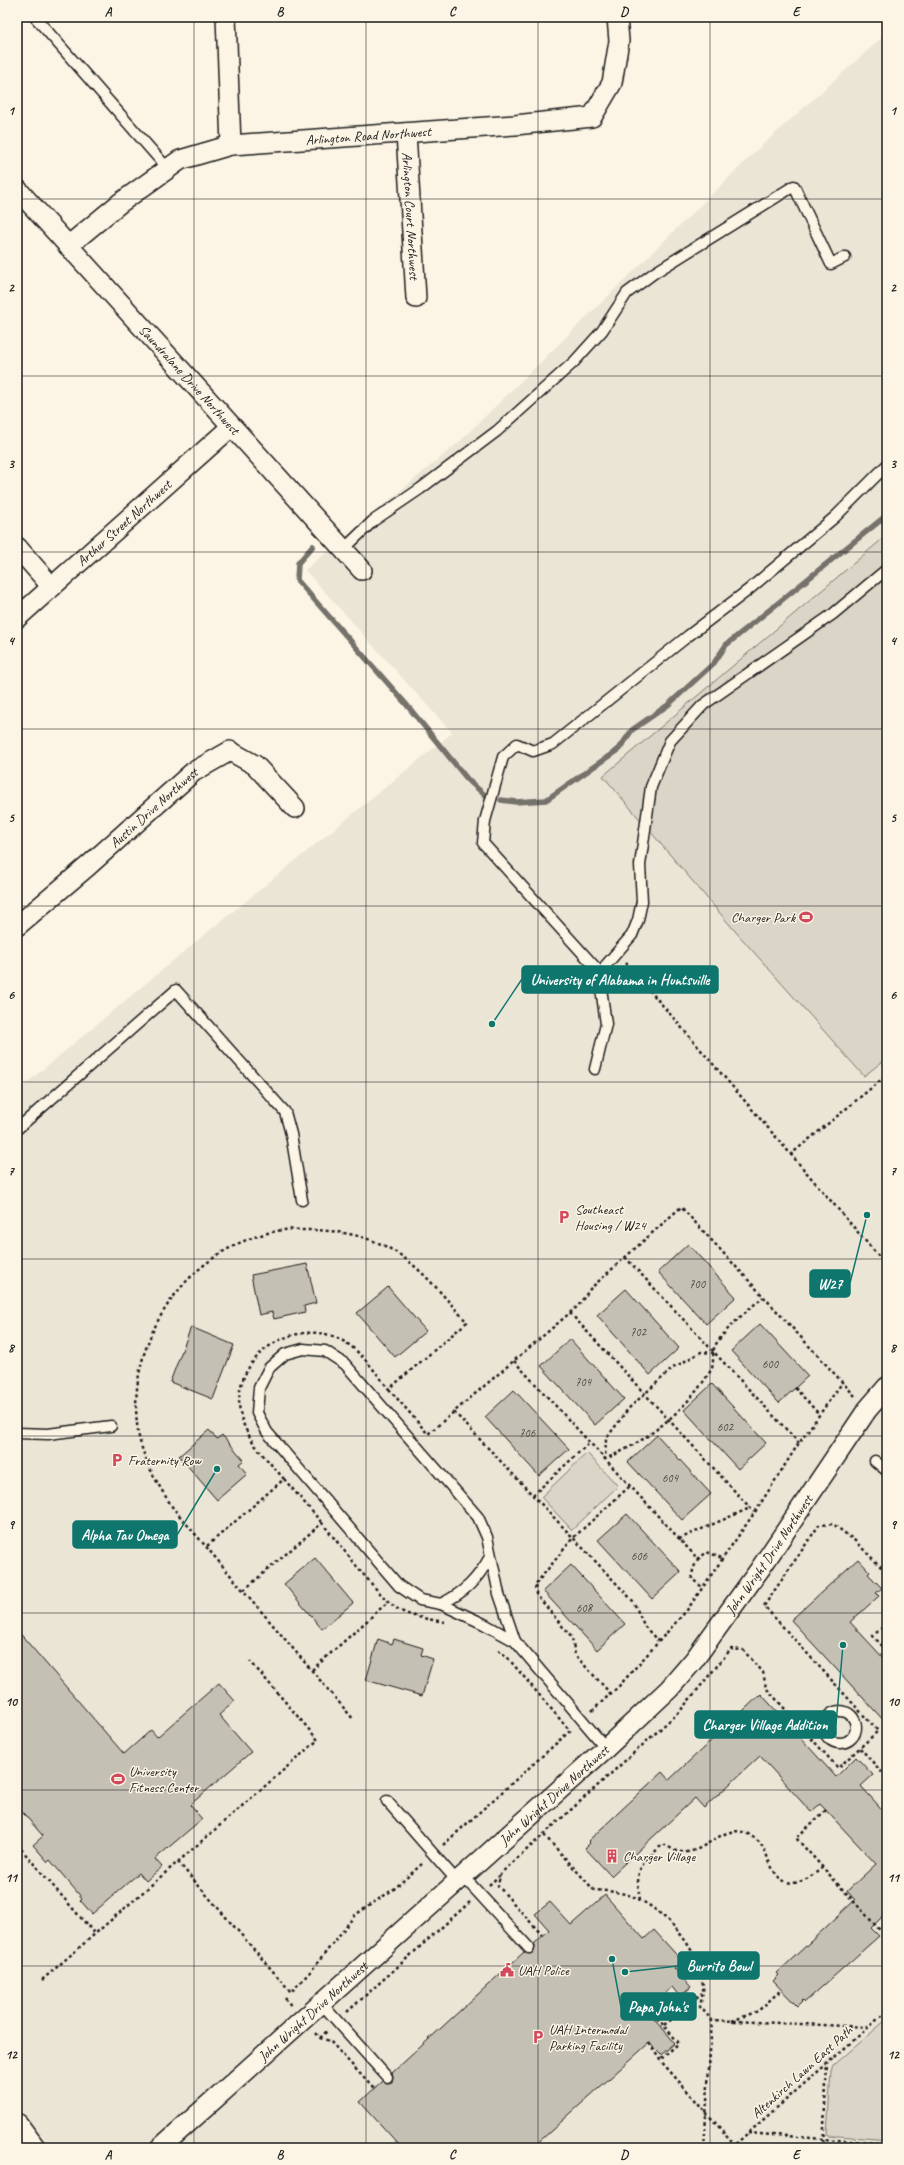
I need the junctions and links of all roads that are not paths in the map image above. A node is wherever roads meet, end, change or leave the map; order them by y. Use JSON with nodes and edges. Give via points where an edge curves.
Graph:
{"nodes":[{"id":1,"x":35,"y":17,"type":"edge"},
{"id":2,"x":226,"y":17,"type":"edge"},
{"id":3,"x":616,"y":17,"type":"edge"},
{"id":4,"x":406,"y":133,"type":"junction"},
{"id":5,"x":231,"y":145,"type":"junction"},
{"id":6,"x":168,"y":169,"type":"junction"},
{"id":7,"x":17,"y":189,"type":"edge"},
{"id":8,"x":68,"y":246,"type":"junction"},
{"id":9,"x":845,"y":256,"type":"dead end"},
{"id":10,"x":416,"y":298,"type":"dead end"},
{"id":11,"x":231,"y":427,"type":"junction"},
{"id":12,"x":887,"y":466,"type":"edge"},
{"id":13,"x":17,"y":547,"type":"edge"},
{"id":14,"x":344,"y":549,"type":"junction"},
{"id":15,"x":887,"y":569,"type":"edge"},
{"id":16,"x":362,"y":570,"type":"dead end"},
{"id":17,"x":52,"y":587,"type":"junction"},
{"id":18,"x":17,"y":618,"type":"edge"},
{"id":19,"x":295,"y":808,"type":"dead end"},
{"id":20,"x":17,"y":926,"type":"edge"},
{"id":21,"x":601,"y":988,"type":"junction"},
{"id":22,"x":595,"y":1069,"type":"dead end"},
{"id":23,"x":17,"y":1129,"type":"edge"},
{"id":24,"x":302,"y":1200,"type":"dead end"},
{"id":25,"x":887,"y":1387,"type":"edge"},
{"id":26,"x":111,"y":1426,"type":"dead end"},
{"id":27,"x":17,"y":1434,"type":"edge"},
{"id":28,"x":875,"y":1461,"type":"dead end"},
{"id":29,"x":887,"y":1471,"type":"edge"},
{"id":30,"x":490,"y":1557,"type":"junction"},
{"id":31,"x":441,"y":1604,"type":"junction"},
{"id":32,"x":515,"y":1641,"type":"junction"},
{"id":33,"x":606,"y":1748,"type":"junction"},
{"id":34,"x":387,"y":1801,"type":"dead end"},
{"id":35,"x":460,"y":1879,"type":"junction"},
{"id":36,"x":529,"y":1948,"type":"dead end"},
{"id":37,"x":321,"y":2003,"type":"junction"},
{"id":38,"x":387,"y":2077,"type":"dead end"},
{"id":39,"x":17,"y":2125,"type":"edge"},
{"id":40,"x":34,"y":2148,"type":"edge"},
{"id":41,"x":160,"y":2148,"type":"edge"}],
"edges":[{"from":1,"to":6,"type":"lane"},
{"from":2,"to":5,"type":"street"},
{"from":3,"to":4,"type":"street","name":"Arlington Road Northwest","via":[[619,41],[612,83],[592,117]]},
{"from":4,"to":5,"type":"street","name":"Arlington Road Northwest"},
{"from":4,"to":10,"type":"street","name":"Arlington Court Northwest"},
{"from":5,"to":6,"type":"street","name":"Arlington Road Northwest","via":[[180,160]]},
{"from":6,"to":8,"type":"street","name":"Arlington Road Northwest","via":[[120,203]]},
{"from":7,"to":8,"type":"street","name":"Saundralane Drive Northwest"},
{"from":8,"to":11,"type":"street","name":"Saundralane Drive Northwest"},
{"from":9,"to":14,"type":"lane","via":[[831,264],[794,186],[627,292],[602,331],[574,362],[497,431],[373,522]]},
{"from":11,"to":14,"type":"street","name":"Saundralane Drive Northwest"},
{"from":11,"to":17,"type":"street","name":"Arthur Street Northwest"},
{"from":12,"to":21,"type":"lane","via":[[835,517],[747,591],[553,744],[533,751],[517,744],[503,757],[485,821],[483,843],[597,969]]},
{"from":13,"to":17,"type":"street"},
{"from":14,"to":16,"type":"street","name":"Saundralane Drive Northwest"},
{"from":15,"to":21,"type":"lane","via":[[833,614],[703,706],[670,741],[651,787],[640,865],[642,901],[638,920],[632,935],[606,965]]},
{"from":17,"to":18,"type":"street","name":"Arthur Street Northwest"},
{"from":19,"to":20,"type":"street","name":"Austin Drive Northwest","via":[[255,765],[230,751],[193,772]]},
{"from":21,"to":22,"type":"lane","via":[[606,1024]]},
{"from":23,"to":24,"type":"lane","via":[[176,990],[285,1112]]},
{"from":25,"to":33,"type":"street","name":"John Wright Drive Northwest","via":[[867,1410],[756,1574],[698,1654],[669,1689]]},
{"from":26,"to":27,"type":"lane","via":[[48,1434]]},
{"from":28,"to":29,"type":"lane"},
{"from":30,"to":31,"type":"lane","via":[[480,1576],[460,1595]]},
{"from":30,"to":31,"type":"lane","via":[[487,1537],[478,1517],[345,1364],[325,1351],[303,1349],[285,1354],[269,1368],[259,1388],[257,1413],[268,1432],[399,1586],[420,1600]]},
{"from":30,"to":32,"type":"lane"},
{"from":31,"to":32,"type":"lane"},
{"from":32,"to":33,"type":"lane"},
{"from":33,"to":35,"type":"street","name":"John Wright Drive Northwest"},
{"from":34,"to":35,"type":"lane","via":[[433,1854]]},
{"from":35,"to":36,"type":"lane","via":[[479,1894]]},
{"from":35,"to":37,"type":"street","name":"John Wright Drive Northwest"},
{"from":37,"to":38,"type":"lane"},
{"from":37,"to":41,"type":"street","name":"John Wright Drive Northwest"},
{"from":39,"to":40,"type":"main road"}]}
